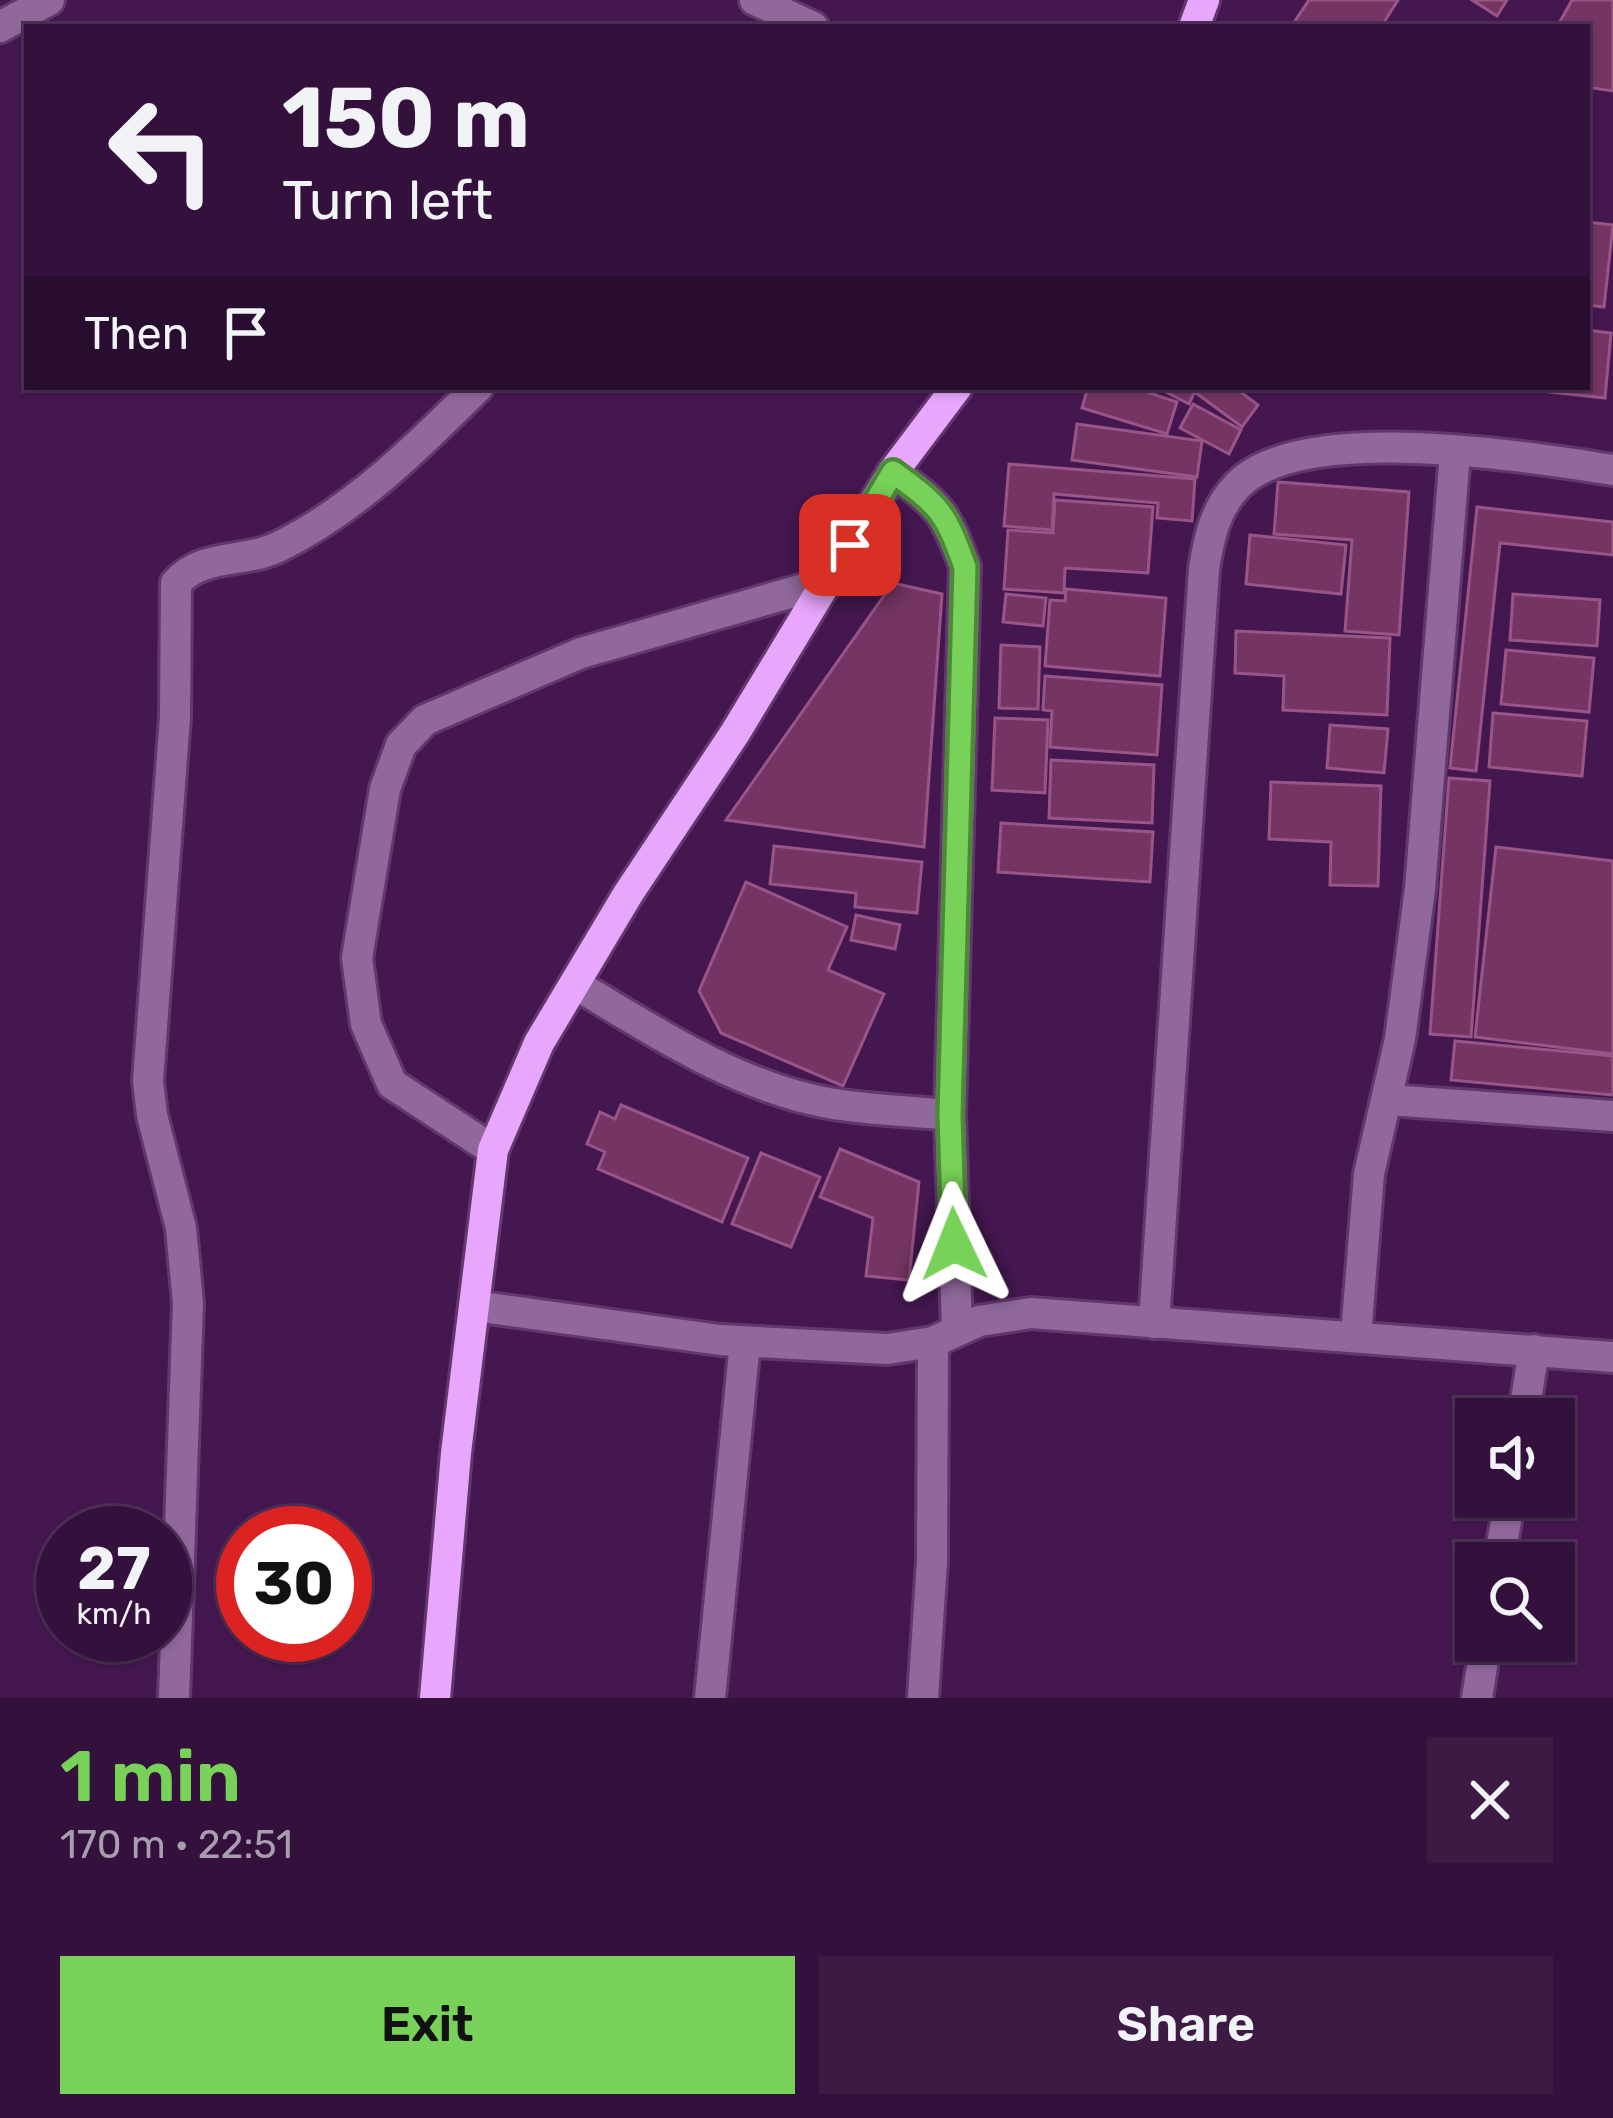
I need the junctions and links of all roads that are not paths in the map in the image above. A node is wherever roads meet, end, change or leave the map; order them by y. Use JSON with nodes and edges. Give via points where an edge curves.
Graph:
{"nodes":[{"id":1,"x":49,"y":0,"type":"edge"},
{"id":2,"x":762,"y":1,"type":"edge"},
{"id":3,"x":802,"y":24,"type":"edge"},
{"id":4,"x":0,"y":27,"type":"edge"},
{"id":5,"x":475,"y":390,"type":"edge"},
{"id":6,"x":955,"y":390,"type":"edge"},
{"id":7,"x":1455,"y":453,"type":"junction"},
{"id":8,"x":1613,"y":470,"type":"edge"},
{"id":9,"x":893,"y":472,"type":"junction"},
{"id":10,"x":828,"y":582,"type":"junction"},
{"id":11,"x":575,"y":984,"type":"junction"},
{"id":12,"x":1389,"y":1100,"type":"junction"},
{"id":13,"x":950,"y":1115,"type":"junction"},
{"id":14,"x":1613,"y":1116,"type":"edge"},
{"id":15,"x":493,"y":1150,"type":"junction"},
{"id":16,"x":474,"y":1306,"type":"junction"},
{"id":17,"x":1154,"y":1323,"type":"junction"},
{"id":18,"x":1356,"y":1335,"type":"junction"},
{"id":19,"x":945,"y":1336,"type":"junction"},
{"id":20,"x":745,"y":1342,"type":"junction"},
{"id":21,"x":1534,"y":1350,"type":"junction"},
{"id":22,"x":1613,"y":1357,"type":"edge"},
{"id":23,"x":1526,"y":1398,"type":"edge"},
{"id":24,"x":1483,"y":1662,"type":"edge"},
{"id":25,"x":174,"y":1698,"type":"edge"},
{"id":26,"x":434,"y":1698,"type":"edge"},
{"id":27,"x":710,"y":1698,"type":"edge"},
{"id":28,"x":923,"y":1698,"type":"edge"},
{"id":29,"x":1477,"y":1698,"type":"edge"}],
"edges":[{"from":1,"to":4,"type":"street"},
{"from":2,"to":3,"type":"street"},
{"from":5,"to":25,"type":"street","via":[[398,467],[279,547],[188,570],[176,583],[176,717],[148,1081],[182,1228],[188,1303]]},
{"from":6,"to":9,"type":"main road"},
{"from":7,"to":8,"type":"street"},
{"from":7,"to":12,"type":"street","via":[[1420,889]]},
{"from":7,"to":17,"type":"street","via":[[1343,448],[1269,463],[1222,505],[1209,537]]},
{"from":9,"to":10,"type":"main road"},
{"from":9,"to":13,"type":"street","via":[[948,520],[965,567]]},
{"from":10,"to":11,"type":"main road"},
{"from":10,"to":15,"type":"street","via":[[581,653],[425,721],[401,746],[385,789],[357,958],[366,1024],[392,1084]]},
{"from":11,"to":13,"type":"street","via":[[750,1080],[828,1103]]},
{"from":11,"to":15,"type":"main road","via":[[538,1043]]},
{"from":12,"to":14,"type":"street"},
{"from":12,"to":18,"type":"street","via":[[1369,1174]]},
{"from":13,"to":19,"type":"street"},
{"from":15,"to":16,"type":"main road"},
{"from":16,"to":20,"type":"street"},
{"from":16,"to":26,"type":"main road"},
{"from":17,"to":18,"type":"street"},
{"from":17,"to":19,"type":"street","via":[[1031,1313]]},
{"from":18,"to":21,"type":"street"},
{"from":19,"to":20,"type":"street","via":[[887,1349]]},
{"from":19,"to":28,"type":"street"},
{"from":20,"to":27,"type":"street"},
{"from":21,"to":22,"type":"street"},
{"from":21,"to":23,"type":"street"},
{"from":24,"to":29,"type":"street"}]}
